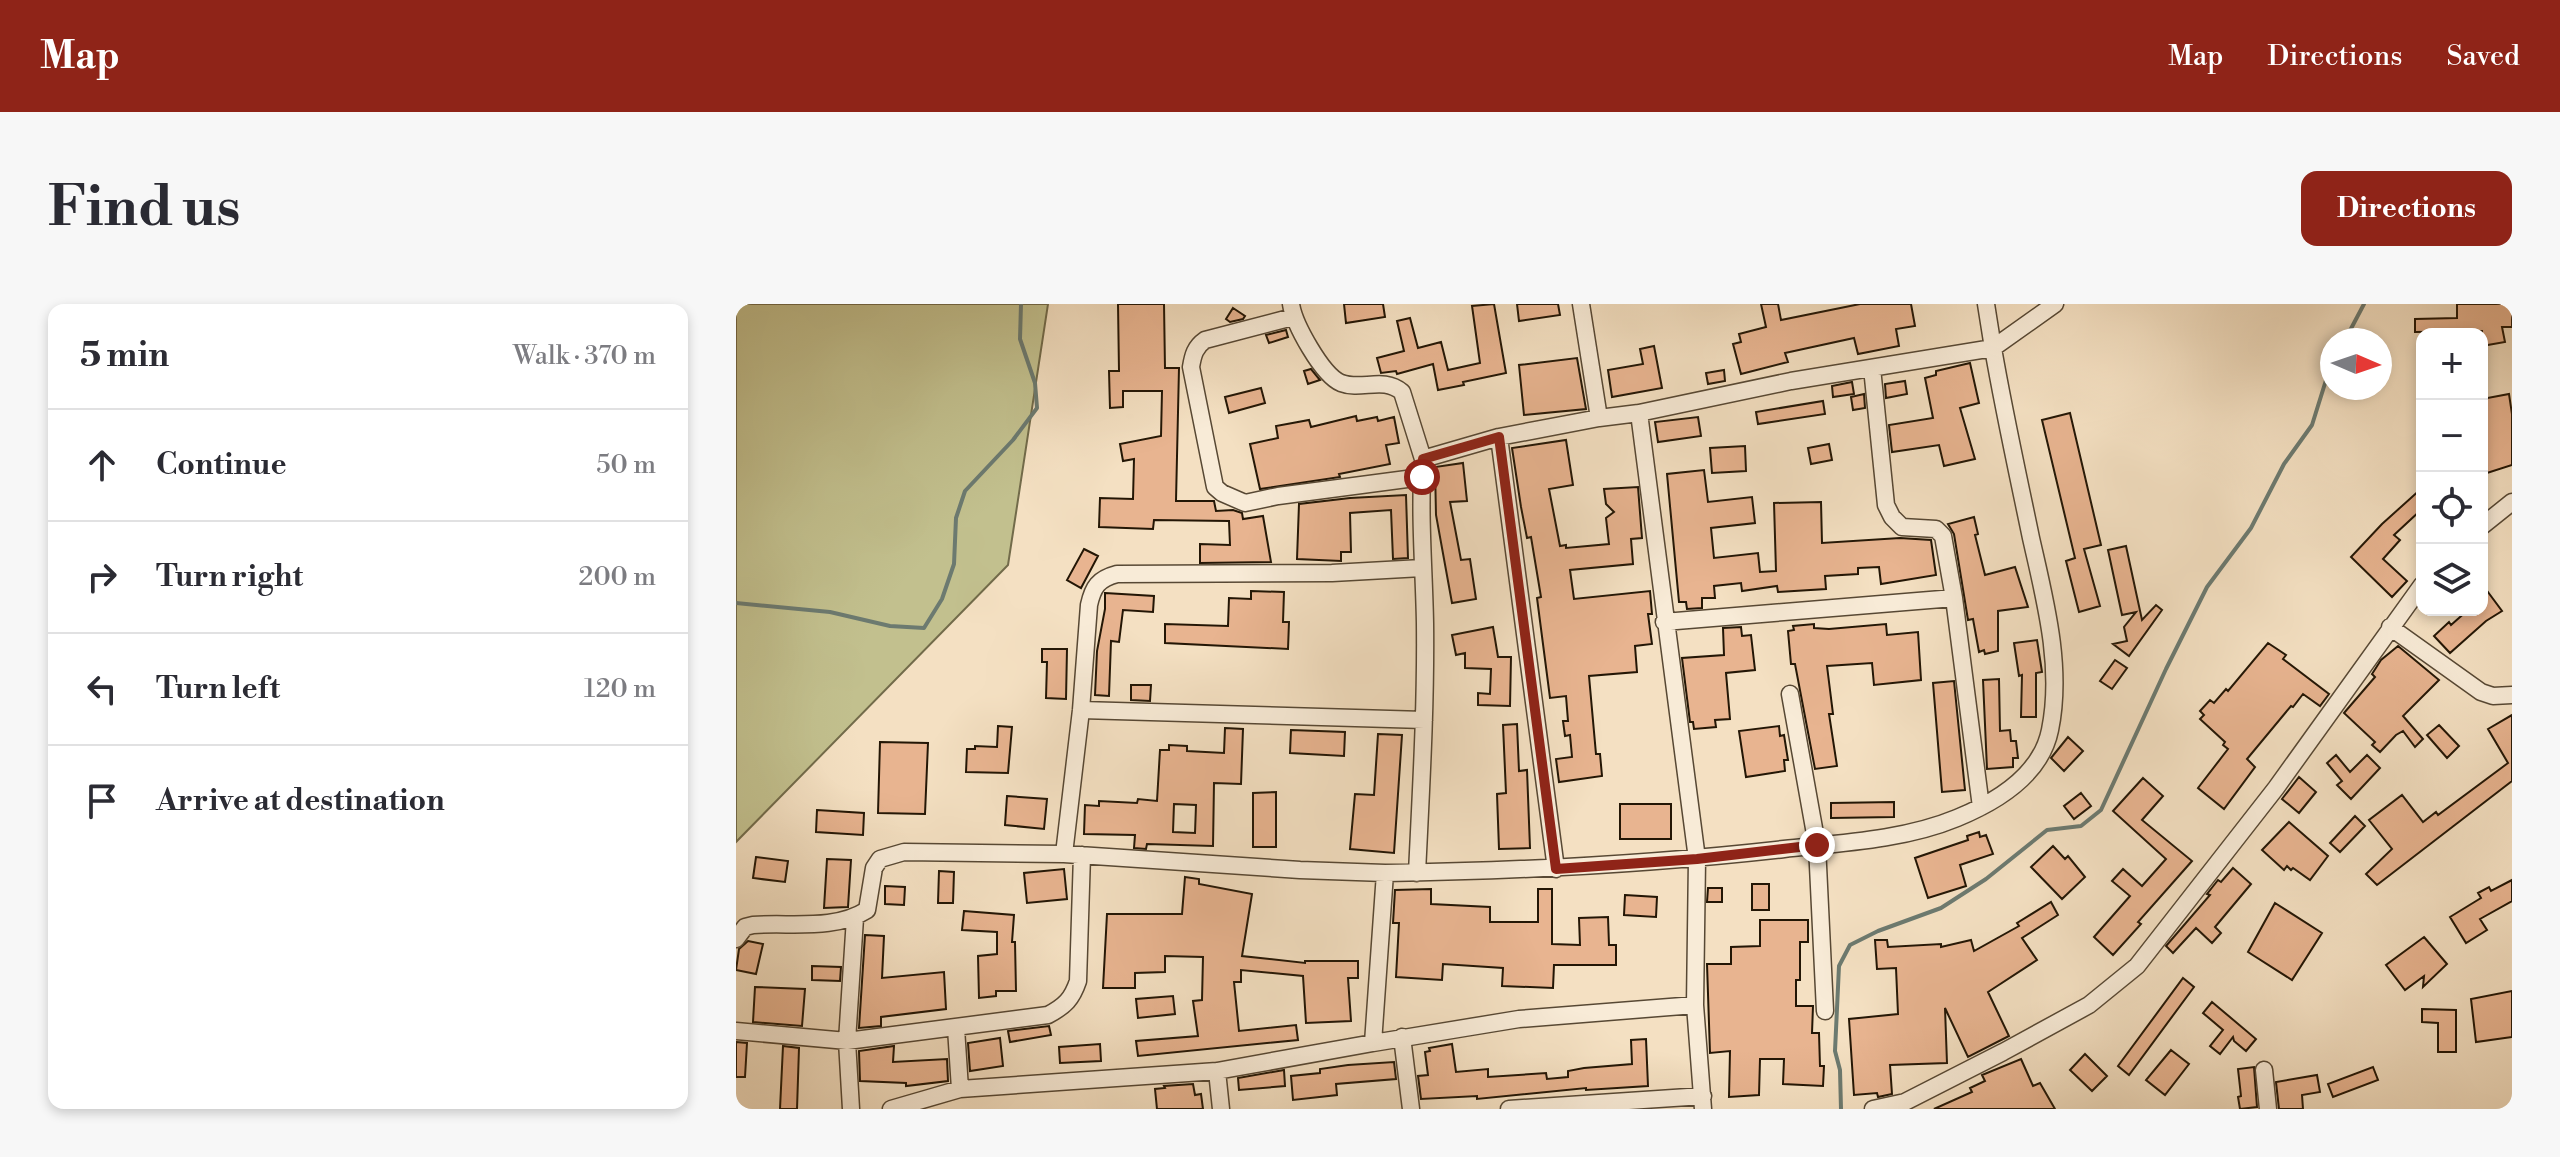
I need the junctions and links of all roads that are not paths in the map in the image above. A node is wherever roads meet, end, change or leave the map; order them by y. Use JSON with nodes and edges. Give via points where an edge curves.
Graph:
{"nodes":[{"id":1,"x":1581,"y":304,"type":"edge"},
{"id":2,"x":1986,"y":304,"type":"edge"},
{"id":3,"x":2055,"y":304,"type":"edge"},
{"id":4,"x":1292,"y":311,"type":"edge"},
{"id":5,"x":1993,"y":348,"type":"junction"},
{"id":6,"x":1872,"y":368,"type":"junction"},
{"id":7,"x":1639,"y":413,"type":"junction"},
{"id":8,"x":1599,"y":418,"type":"junction"},
{"id":9,"x":1499,"y":437,"type":"junction"},
{"id":10,"x":1423,"y":459,"type":"junction"},
{"id":11,"x":1422,"y":477,"type":"junction"},
{"id":12,"x":2512,"y":502,"type":"edge"},
{"id":13,"x":2488,"y":521,"type":"edge"},
{"id":14,"x":1422,"y":568,"type":"junction"},
{"id":15,"x":2416,"y":593,"type":"edge"},
{"id":16,"x":1954,"y":598,"type":"junction"},
{"id":17,"x":1664,"y":622,"type":"junction"},
{"id":18,"x":2390,"y":627,"type":"junction"},
{"id":19,"x":1790,"y":694,"type":"dead end"},
{"id":20,"x":2512,"y":695,"type":"edge"},
{"id":21,"x":1081,"y":710,"type":"junction"},
{"id":22,"x":1424,"y":720,"type":"junction"},
{"id":23,"x":1981,"y":807,"type":"junction"},
{"id":24,"x":1817,"y":845,"type":"junction"},
{"id":25,"x":1064,"y":854,"type":"junction"},
{"id":26,"x":1082,"y":855,"type":"junction"},
{"id":27,"x":1697,"y":859,"type":"junction"},
{"id":28,"x":1556,"y":869,"type":"junction"},
{"id":29,"x":1385,"y":873,"type":"junction"},
{"id":30,"x":1417,"y":873,"type":"junction"},
{"id":31,"x":855,"y":918,"type":"junction"},
{"id":32,"x":736,"y":939,"type":"edge"},
{"id":33,"x":1695,"y":1005,"type":"junction"},
{"id":34,"x":1825,"y":1011,"type":"dead end"},
{"id":35,"x":956,"y":1028,"type":"junction"},
{"id":36,"x":736,"y":1031,"type":"edge"},
{"id":37,"x":1402,"y":1037,"type":"junction"},
{"id":38,"x":847,"y":1041,"type":"junction"},
{"id":39,"x":1373,"y":1043,"type":"junction"},
{"id":40,"x":2264,"y":1070,"type":"dead end"},
{"id":41,"x":1217,"y":1071,"type":"junction"},
{"id":42,"x":960,"y":1089,"type":"junction"},
{"id":43,"x":1703,"y":1102,"type":"edge"},
{"id":44,"x":851,"y":1109,"type":"edge"},
{"id":45,"x":891,"y":1109,"type":"edge"},
{"id":46,"x":1221,"y":1109,"type":"edge"},
{"id":47,"x":1411,"y":1109,"type":"edge"},
{"id":48,"x":1509,"y":1109,"type":"edge"},
{"id":49,"x":1882,"y":1109,"type":"edge"},
{"id":50,"x":2268,"y":1109,"type":"edge"}],
"edges":[{"from":1,"to":8,"type":"street"},
{"from":2,"to":5,"type":"street"},
{"from":3,"to":5,"type":"street"},
{"from":4,"to":10,"type":"street","via":[[1298,331],[1339,382],[1393,385],[1402,392]]},
{"from":4,"to":11,"type":"street","via":[[1205,340],[1193,356],[1215,487],[1245,503]]},
{"from":5,"to":6,"type":"street"},
{"from":5,"to":23,"type":"street","via":[[2048,617],[2053,699],[2050,733],[2033,768]]},
{"from":6,"to":7,"type":"street"},
{"from":6,"to":16,"type":"street","via":[[1886,505],[1902,527],[1941,531]]},
{"from":7,"to":8,"type":"street"},
{"from":7,"to":17,"type":"street"},
{"from":8,"to":9,"type":"street"},
{"from":9,"to":10,"type":"street"},
{"from":9,"to":28,"type":"street"},
{"from":10,"to":11,"type":"street"},
{"from":11,"to":14,"type":"street"},
{"from":12,"to":13,"type":"street"},
{"from":14,"to":21,"type":"street","via":[[1117,574],[1102,579],[1089,605]]},
{"from":14,"to":22,"type":"street"},
{"from":15,"to":18,"type":"street"},
{"from":16,"to":17,"type":"street"},
{"from":16,"to":23,"type":"street"},
{"from":17,"to":27,"type":"street"},
{"from":18,"to":20,"type":"street","via":[[2481,692]]},
{"from":18,"to":49,"type":"street","via":[[2276,788],[2137,966],[2089,1005],[1905,1102]]},
{"from":19,"to":24,"type":"street"},
{"from":21,"to":22,"type":"street"},
{"from":21,"to":25,"type":"street"},
{"from":22,"to":30,"type":"street"},
{"from":23,"to":24,"type":"street","via":[[1896,835]]},
{"from":24,"to":27,"type":"street"},
{"from":24,"to":34,"type":"street"},
{"from":25,"to":26,"type":"street"},
{"from":25,"to":31,"type":"street","via":[[892,854],[874,868],[867,910]]},
{"from":26,"to":29,"type":"street"},
{"from":26,"to":35,"type":"street","via":[[1078,981],[1072,998],[1048,1015]]},
{"from":27,"to":28,"type":"street"},
{"from":27,"to":33,"type":"street"},
{"from":28,"to":30,"type":"street"},
{"from":29,"to":30,"type":"street"},
{"from":29,"to":39,"type":"street"},
{"from":31,"to":32,"type":"street","via":[[753,925]]},
{"from":31,"to":38,"type":"street"},
{"from":33,"to":37,"type":"street","via":[[1519,1019]]},
{"from":33,"to":43,"type":"street"},
{"from":35,"to":38,"type":"street"},
{"from":35,"to":42,"type":"street"},
{"from":36,"to":38,"type":"street"},
{"from":37,"to":39,"type":"street"},
{"from":37,"to":47,"type":"street"},
{"from":38,"to":44,"type":"street"},
{"from":39,"to":41,"type":"street"},
{"from":40,"to":50,"type":"street"},
{"from":41,"to":42,"type":"street"},
{"from":41,"to":46,"type":"street"},
{"from":42,"to":45,"type":"street"},
{"from":43,"to":48,"type":"street"}]}
